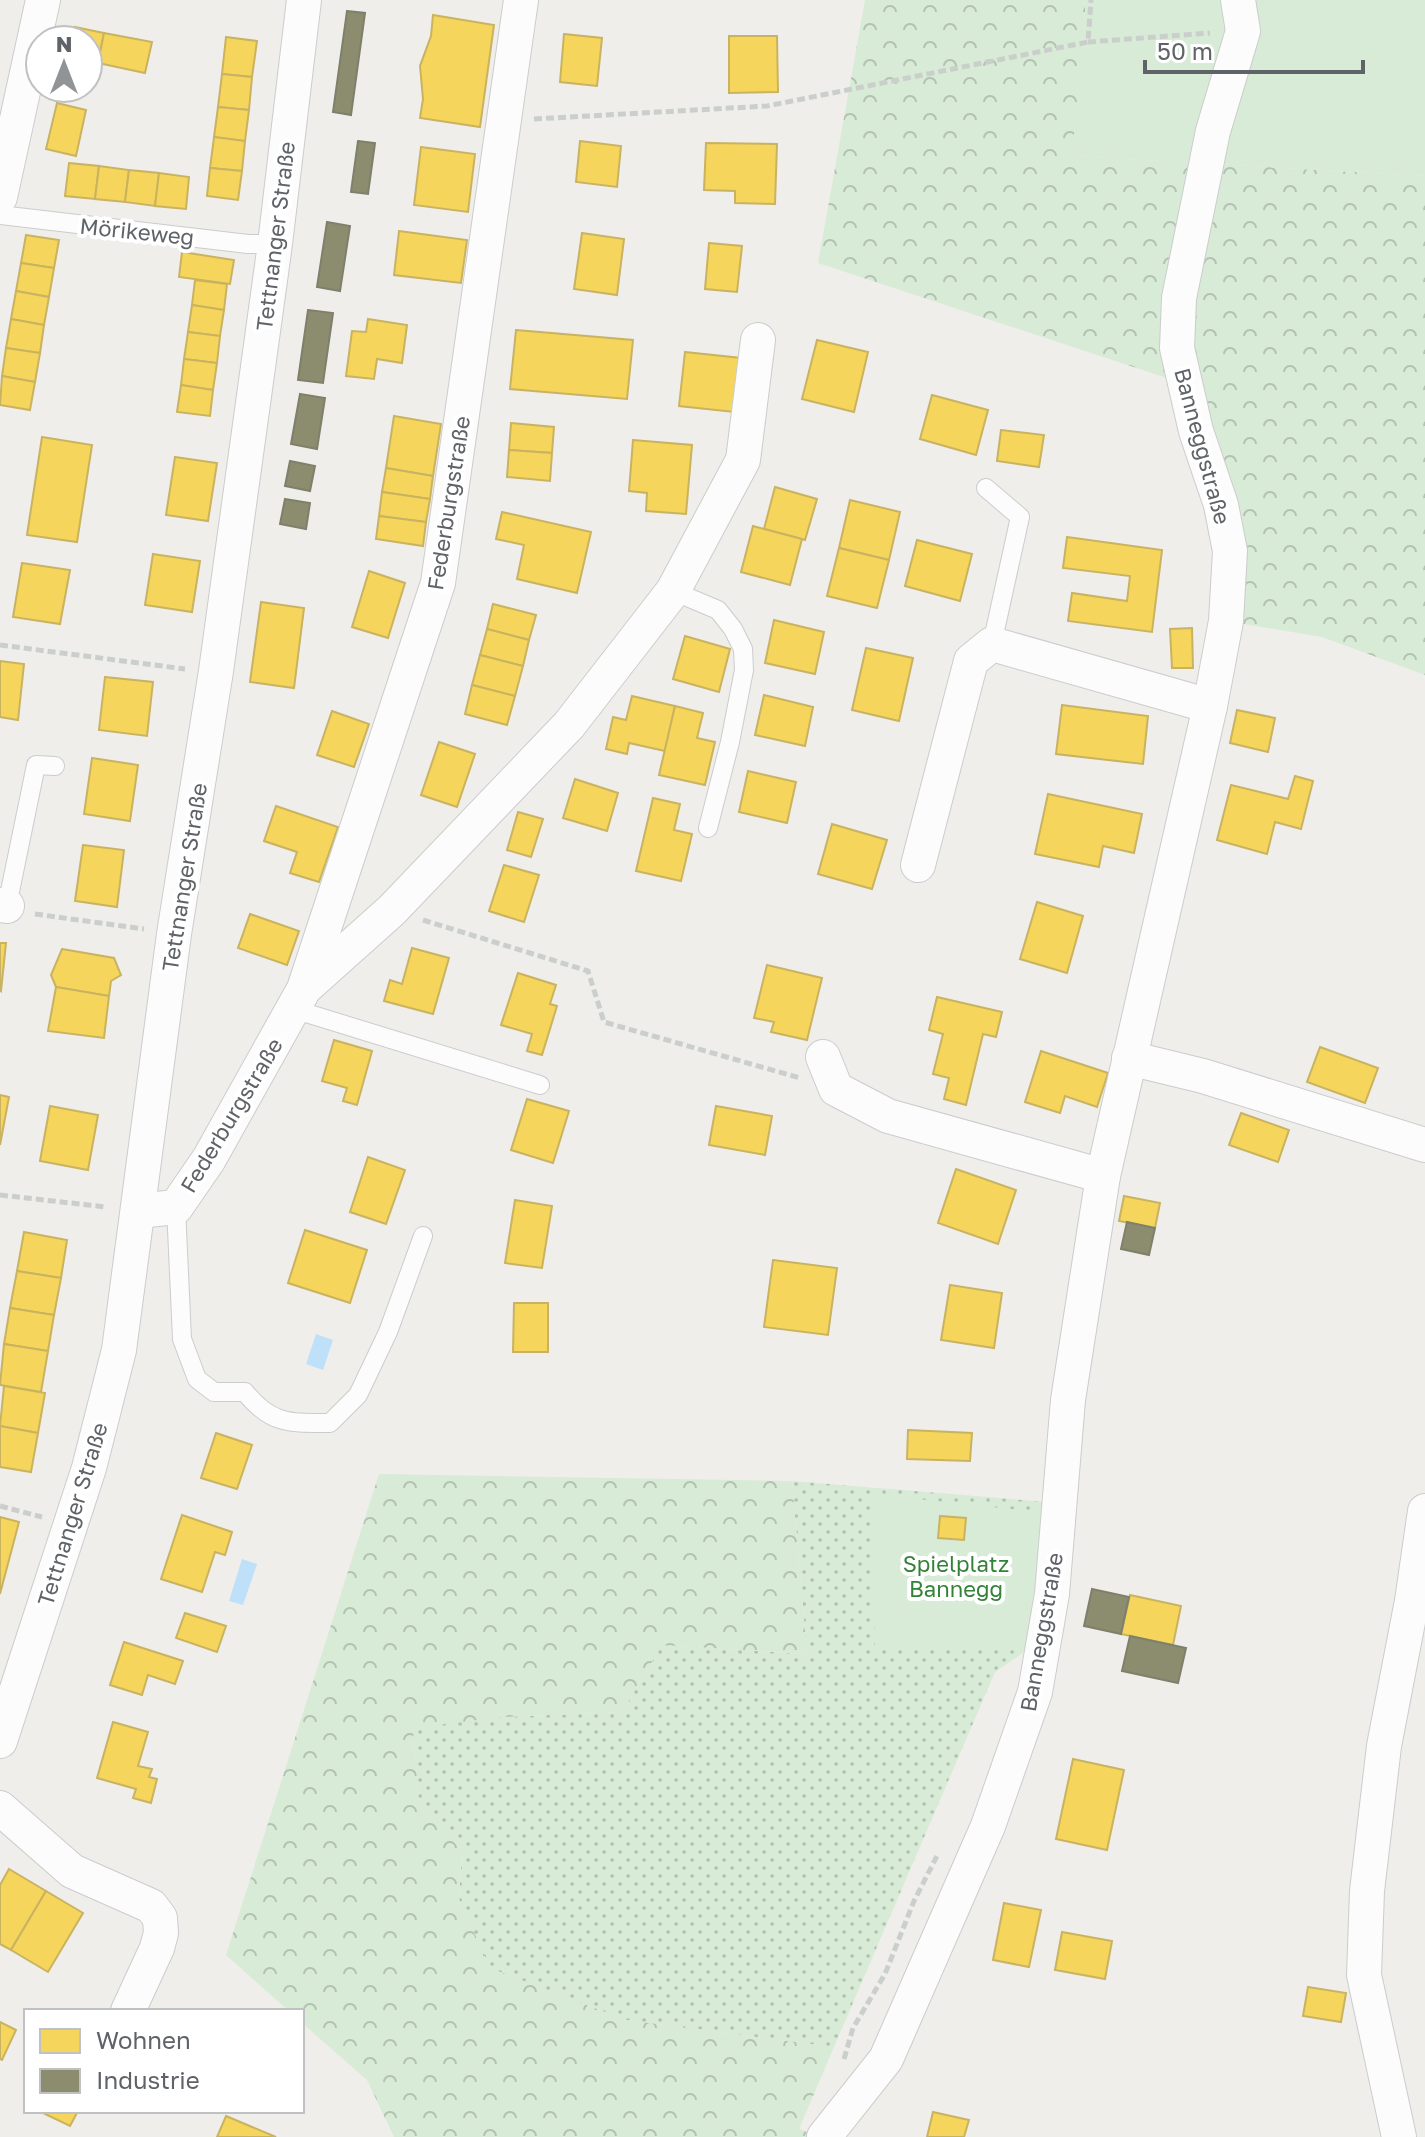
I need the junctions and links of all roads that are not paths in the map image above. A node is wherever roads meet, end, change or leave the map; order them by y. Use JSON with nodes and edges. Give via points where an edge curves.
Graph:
{"nodes":[{"id":1,"x":43,"y":0,"type":"edge"},
{"id":2,"x":304,"y":0,"type":"edge"},
{"id":3,"x":521,"y":0,"type":"edge"},
{"id":4,"x":1240,"y":15,"type":"edge"},
{"id":5,"x":0,"y":197,"type":"edge"},
{"id":6,"x":0,"y":215,"type":"edge"},
{"id":7,"x":275,"y":244,"type":"junction"},
{"id":8,"x":758,"y":340,"type":"dead end"},
{"id":9,"x":986,"y":488,"type":"dead end"},
{"id":10,"x":673,"y":591,"type":"junction"},
{"id":11,"x":992,"y":644,"type":"junction"},
{"id":12,"x":1210,"y":706,"type":"junction"},
{"id":13,"x":55,"y":766,"type":"dead end"},
{"id":14,"x":708,"y":828,"type":"dead end"},
{"id":15,"x":918,"y":865,"type":"dead end"},
{"id":16,"x":4,"y":905,"type":"edge"},
{"id":17,"x":299,"y":999,"type":"junction"},
{"id":18,"x":823,"y":1057,"type":"dead end"},
{"id":19,"x":1129,"y":1058,"type":"junction"},
{"id":20,"x":540,"y":1085,"type":"dead end"},
{"id":21,"x":1425,"y":1145,"type":"edge"},
{"id":22,"x":1103,"y":1176,"type":"junction"},
{"id":23,"x":176,"y":1207,"type":"junction"},
{"id":24,"x":138,"y":1211,"type":"junction"},
{"id":25,"x":423,"y":1236,"type":"dead end"},
{"id":26,"x":1425,"y":1511,"type":"edge"},
{"id":27,"x":0,"y":1741,"type":"edge"},
{"id":28,"x":0,"y":1808,"type":"edge"},
{"id":29,"x":129,"y":2009,"type":"edge"},
{"id":30,"x":824,"y":2137,"type":"edge"},
{"id":31,"x":1399,"y":2137,"type":"edge"}],
"edges":[{"from":1,"to":5,"type":"street"},
{"from":2,"to":7,"type":"street","name":"Tettnanger Straße"},
{"from":3,"to":17,"type":"street","name":"Federburgstraße","via":[[438,583]]},
{"from":4,"to":12,"type":"street","name":"Banneggstraße","via":[[1179,298],[1177,348],[1230,551],[1226,621]]},
{"from":6,"to":7,"type":"lane","name":"Mörikeweg"},
{"from":7,"to":24,"type":"street","name":"Tettnanger Straße"},
{"from":8,"to":10,"type":"street","name":"Federburgstraße","via":[[743,460]]},
{"from":9,"to":11,"type":"lane","via":[[1020,517]]},
{"from":10,"to":14,"type":"lane","via":[[718,610],[743,649],[730,742]]},
{"from":10,"to":17,"type":"street","name":"Federburgstraße","via":[[569,725]]},
{"from":11,"to":12,"type":"street"},
{"from":11,"to":15,"type":"street","via":[[971,661]]},
{"from":12,"to":19,"type":"street","name":"Banneggstraße"},
{"from":13,"to":16,"type":"lane","via":[[36,765]]},
{"from":17,"to":20,"type":"lane"},
{"from":17,"to":23,"type":"street","name":"Federburgstraße"},
{"from":18,"to":22,"type":"street","via":[[836,1089],[888,1116]]},
{"from":19,"to":21,"type":"street"},
{"from":19,"to":22,"type":"street","name":"Banneggstraße"},
{"from":22,"to":30,"type":"street","name":"Banneggstraße","via":[[1068,1400],[1052,1594],[1035,1692],[988,1826],[886,2059]]},
{"from":23,"to":24,"type":"street","name":"Federburgstraße"},
{"from":23,"to":25,"type":"lane","via":[[182,1339],[197,1379],[214,1392],[245,1392],[258,1408],[286,1423],[330,1423],[358,1395]]},
{"from":24,"to":27,"type":"street","name":"Tettnanger Straße","via":[[119,1350],[89,1468]]},
{"from":26,"to":31,"type":"street","via":[[1384,1746],[1367,1891],[1364,1975]]},
{"from":28,"to":29,"type":"street","via":[[72,1871],[151,1906],[160,1918],[157,1948]]}]}
